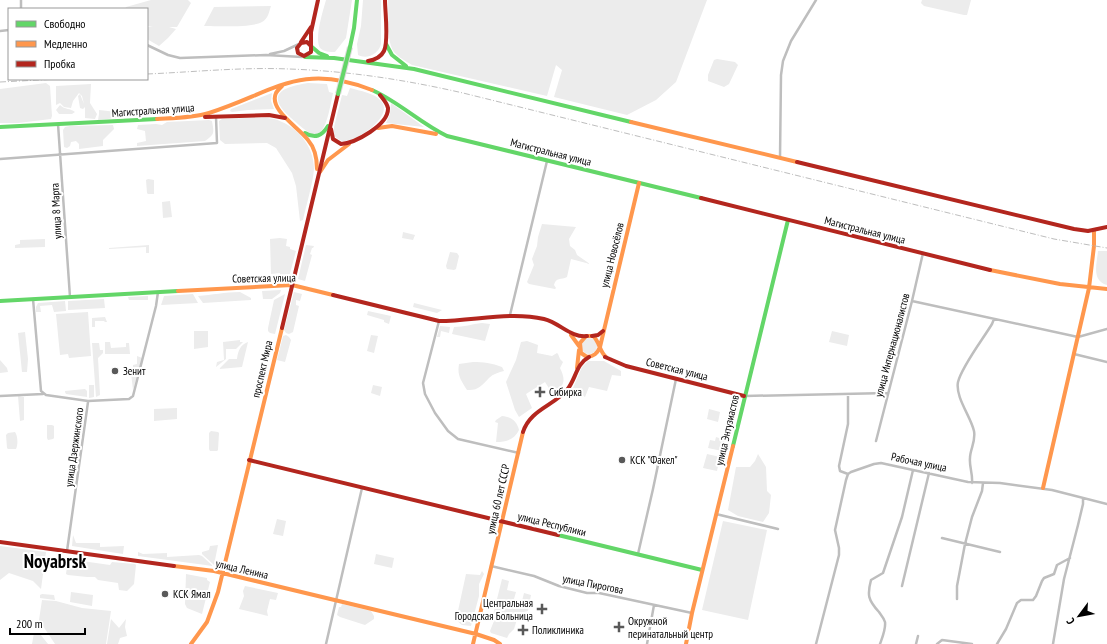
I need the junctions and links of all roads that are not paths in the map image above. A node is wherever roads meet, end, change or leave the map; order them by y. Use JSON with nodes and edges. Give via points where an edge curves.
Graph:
{"nodes":[{"id":1,"x":318,"y":0,"type":"edge"},
{"id":2,"x":357,"y":0,"type":"edge"},
{"id":3,"x":385,"y":0,"type":"edge"},
{"id":4,"x":816,"y":0,"type":"edge"},
{"id":5,"x":313,"y":22,"type":"junction"},
{"id":6,"x":386,"y":42,"type":"junction"},
{"id":7,"x":300,"y":43,"type":"junction"},
{"id":8,"x":148,"y":45,"type":"edge"},
{"id":9,"x":311,"y":46,"type":"junction"},
{"id":10,"x":266,"y":55,"type":"junction"},
{"id":11,"x":305,"y":57,"type":"junction"},
{"id":12,"x":334,"y":58,"type":"junction"},
{"id":13,"x":365,"y":61,"type":"junction"},
{"id":14,"x":414,"y":69,"type":"junction"},
{"id":15,"x":286,"y":84,"type":"junction"},
{"id":16,"x":376,"y":92,"type":"junction"},
{"id":17,"x":216,"y":116,"type":"junction"},
{"id":18,"x":194,"y":117,"type":"junction"},
{"id":19,"x":288,"y":120,"type":"junction"},
{"id":20,"x":331,"y":120,"type":"junction"},
{"id":21,"x":58,"y":124,"type":"junction"},
{"id":22,"x":0,"y":127,"type":"edge"},
{"id":23,"x":300,"y":130,"type":"junction"},
{"id":24,"x":373,"y":130,"type":"junction"},
{"id":25,"x":446,"y":136,"type":"junction"},
{"id":26,"x":356,"y":140,"type":"junction"},
{"id":27,"x":60,"y":154,"type":"junction"},
{"id":28,"x":780,"y":158,"type":"junction"},
{"id":29,"x":0,"y":159,"type":"edge"},
{"id":30,"x":547,"y":161,"type":"junction"},
{"id":31,"x":317,"y":180,"type":"junction"},
{"id":32,"x":639,"y":183,"type":"junction"},
{"id":33,"x":788,"y":220,"type":"junction"},
{"id":34,"x":1107,"y":227,"type":"edge"},
{"id":35,"x":1094,"y":230,"type":"junction"},
{"id":36,"x":923,"y":253,"type":"junction"},
{"id":37,"x":292,"y":285,"type":"junction"},
{"id":38,"x":1089,"y":288,"type":"junction"},
{"id":39,"x":1107,"y":289,"type":"edge"},
{"id":40,"x":158,"y":292,"type":"junction"},
{"id":41,"x":70,"y":297,"type":"junction"},
{"id":42,"x":33,"y":299,"type":"junction"},
{"id":43,"x":0,"y":301,"type":"edge"},
{"id":44,"x":912,"y":301,"type":"junction"},
{"id":45,"x":510,"y":314,"type":"junction"},
{"id":46,"x":994,"y":319,"type":"junction"},
{"id":47,"x":439,"y":321,"type":"junction"},
{"id":48,"x":1107,"y":329,"type":"edge"},
{"id":49,"x":568,"y":331,"type":"junction"},
{"id":50,"x":603,"y":331,"type":"junction"},
{"id":51,"x":589,"y":336,"type":"junction"},
{"id":52,"x":1078,"y":337,"type":"junction"},
{"id":53,"x":600,"y":347,"type":"junction"},
{"id":54,"x":579,"y":348,"type":"junction"},
{"id":55,"x":1074,"y":354,"type":"junction"},
{"id":56,"x":592,"y":356,"type":"junction"},
{"id":57,"x":606,"y":357,"type":"junction"},
{"id":58,"x":1107,"y":362,"type":"edge"},
{"id":59,"x":576,"y":373,"type":"junction"},
{"id":60,"x":676,"y":379,"type":"junction"},
{"id":61,"x":848,"y":394,"type":"junction"},
{"id":62,"x":888,"y":394,"type":"junction"},
{"id":63,"x":46,"y":395,"type":"junction"},
{"id":64,"x":0,"y":396,"type":"edge"},
{"id":65,"x":744,"y":396,"type":"junction"},
{"id":66,"x":88,"y":401,"type":"junction"},
{"id":67,"x":876,"y":441,"type":"dead end"},
{"id":68,"x":518,"y":453,"type":"junction"},
{"id":69,"x":249,"y":460,"type":"junction"},
{"id":70,"x":913,"y":470,"type":"junction"},
{"id":71,"x":930,"y":473,"type":"junction"},
{"id":72,"x":848,"y":474,"type":"junction"},
{"id":73,"x":972,"y":482,"type":"junction"},
{"id":74,"x":983,"y":483,"type":"junction"},
{"id":75,"x":362,"y":488,"type":"junction"},
{"id":76,"x":1043,"y":488,"type":"junction"},
{"id":77,"x":1083,"y":498,"type":"junction"},
{"id":78,"x":1107,"y":504,"type":"edge"},
{"id":79,"x":716,"y":514,"type":"junction"},
{"id":80,"x":502,"y":521,"type":"junction"},
{"id":81,"x":778,"y":529,"type":"dead end"},
{"id":82,"x":942,"y":538,"type":"dead end"},
{"id":83,"x":0,"y":542,"type":"edge"},
{"id":84,"x":965,"y":544,"type":"junction"},
{"id":85,"x":67,"y":552,"type":"junction"},
{"id":86,"x":1000,"y":552,"type":"dead end"},
{"id":87,"x":638,"y":555,"type":"junction"},
{"id":88,"x":1070,"y":558,"type":"junction"},
{"id":89,"x":492,"y":566,"type":"junction"},
{"id":90,"x":702,"y":570,"type":"junction"},
{"id":91,"x":223,"y":573,"type":"junction"},
{"id":92,"x":902,"y":586,"type":"dead end"},
{"id":93,"x":957,"y":599,"type":"dead end"},
{"id":94,"x":336,"y":600,"type":"junction"},
{"id":95,"x":654,"y":605,"type":"junction"},
{"id":96,"x":692,"y":613,"type":"junction"},
{"id":97,"x":476,"y":634,"type":"junction"},
{"id":98,"x":918,"y":636,"type":"dead end"},
{"id":99,"x":191,"y":644,"type":"edge"},
{"id":100,"x":326,"y":644,"type":"edge"},
{"id":101,"x":473,"y":644,"type":"edge"},
{"id":102,"x":500,"y":644,"type":"edge"},
{"id":103,"x":647,"y":644,"type":"edge"},
{"id":104,"x":686,"y":644,"type":"edge"},
{"id":105,"x":816,"y":644,"type":"edge"},
{"id":106,"x":880,"y":644,"type":"edge"},
{"id":107,"x":916,"y":644,"type":"edge"},
{"id":108,"x":937,"y":644,"type":"edge"},
{"id":109,"x":972,"y":644,"type":"edge"},
{"id":110,"x":997,"y":644,"type":"edge"},
{"id":111,"x":1053,"y":644,"type":"edge"}],
"edges":[{"from":1,"to":5,"type":"main road"},
{"from":2,"to":20,"type":"main road","name":"проспект Мира","bridge":true,"via":[[350,47]]},
{"from":3,"to":6,"type":"main road"},
{"from":4,"to":28,"type":"street","via":[[791,41],[783,61]]},
{"from":5,"to":7,"type":"main road"},
{"from":5,"to":9,"type":"main road"},
{"from":6,"to":13,"type":"main road","via":[[379,56]]},
{"from":6,"to":14,"type":"main road","via":[[396,59]]},
{"from":7,"to":9,"type":"main road","via":[[307,42]]},
{"from":7,"to":10,"type":"street"},
{"from":7,"to":11,"type":"main road","via":[[297,51]]},
{"from":8,"to":10,"type":"street","via":[[180,58]]},
{"from":9,"to":11,"type":"main road","via":[[311,53]]},
{"from":9,"to":12,"type":"main road","via":[[322,55]]},
{"from":10,"to":11,"type":"street"},
{"from":11,"to":12,"type":"main road"},
{"from":12,"to":13,"type":"main road"},
{"from":13,"to":14,"type":"main road"},
{"from":14,"to":28,"type":"main road"},
{"from":15,"to":16,"type":"main road","name":"Магистральная улица","via":[[322,78],[351,83]]},
{"from":15,"to":18,"type":"main road","name":"Магистральная улица","via":[[223,109]]},
{"from":15,"to":19,"type":"main road","via":[[277,92],[274,100]]},
{"from":16,"to":24,"type":"main road","via":[[386,101],[388,110],[382,123]]},
{"from":16,"to":25,"type":"main road","name":"Магистральная улица"},
{"from":17,"to":18,"type":"main road"},
{"from":17,"to":19,"type":"main road","via":[[269,115]]},
{"from":17,"to":27,"type":"street","via":[[217,143]]},
{"from":18,"to":21,"type":"main road","name":"Магистральная улица"},
{"from":19,"to":23,"type":"main road"},
{"from":20,"to":23,"type":"main road","via":[[326,131],[320,136],[310,136]]},
{"from":20,"to":26,"type":"main road","via":[[331,133],[336,142],[344,144]]},
{"from":20,"to":31,"type":"main road","name":"проспект Мира"},
{"from":21,"to":22,"type":"main road","name":"Магистральная улица"},
{"from":21,"to":27,"type":"street","name":"улица 8 Марта"},
{"from":23,"to":31,"type":"main road","via":[[311,143],[315,154]]},
{"from":24,"to":25,"type":"main road","via":[[392,126]]},
{"from":24,"to":26,"type":"main road"},
{"from":25,"to":30,"type":"main road","name":"Магистральная улица"},
{"from":26,"to":31,"type":"main road","via":[[328,160]]},
{"from":27,"to":29,"type":"street"},
{"from":27,"to":41,"type":"street","name":"улица 8 Марта"},
{"from":28,"to":35,"type":"main road","via":[[1074,230]]},
{"from":30,"to":32,"type":"main road","name":"Магистральная улица"},
{"from":30,"to":45,"type":"street"},
{"from":31,"to":37,"type":"main road","name":"проспект Мира"},
{"from":32,"to":33,"type":"main road","name":"Магистральная улица"},
{"from":32,"to":50,"type":"main road","name":"улица Новосёлов"},
{"from":33,"to":36,"type":"main road","name":"Магистральная улица"},
{"from":33,"to":65,"type":"main road","name":"улица Энтузиастов"},
{"from":34,"to":35,"type":"main road"},
{"from":35,"to":38,"type":"main road"},
{"from":36,"to":38,"type":"main road","name":"Магистральная улица","via":[[1027,278]]},
{"from":36,"to":44,"type":"street","name":"улица Интернационалистов"},
{"from":37,"to":40,"type":"main road","name":"Советская улица"},
{"from":37,"to":47,"type":"main road","name":"Советская улица"},
{"from":37,"to":69,"type":"main road","name":"проспект Мира"},
{"from":38,"to":39,"type":"main road","name":"Магистральная улица"},
{"from":38,"to":52,"type":"main road"},
{"from":40,"to":41,"type":"main road","name":"Советская улица"},
{"from":40,"to":66,"type":"street","name":"улица Дзержинского","via":[[133,396],[129,399]]},
{"from":41,"to":42,"type":"main road","name":"Советская улица"},
{"from":42,"to":43,"type":"main road","name":"Советская улица"},
{"from":42,"to":63,"type":"street","via":[[40,388]]},
{"from":44,"to":46,"type":"street"},
{"from":44,"to":62,"type":"street","name":"улица Интернационалистов"},
{"from":45,"to":47,"type":"main road","name":"Советская улица"},
{"from":45,"to":49,"type":"main road","name":"Советская улица","via":[[552,321]]},
{"from":46,"to":52,"type":"street"},
{"from":46,"to":73,"type":"street","via":[[958,383],[974,431],[970,459]]},
{"from":47,"to":68,"type":"street","via":[[423,383],[425,394],[435,413],[448,431],[458,439]]},
{"from":48,"to":52,"type":"street"},
{"from":49,"to":51,"type":"main road","via":[[578,337]]},
{"from":49,"to":54,"type":"main road"},
{"from":50,"to":51,"type":"main road","via":[[598,335]]},
{"from":50,"to":53,"type":"main road","name":"улица Новосёлов"},
{"from":51,"to":53,"type":"main road","via":[[597,339]]},
{"from":51,"to":54,"type":"main road","via":[[581,340]]},
{"from":52,"to":55,"type":"main road"},
{"from":53,"to":56,"type":"main road"},
{"from":53,"to":57,"type":"main road","via":[[601,354]]},
{"from":54,"to":56,"type":"main road","via":[[583,355]]},
{"from":54,"to":59,"type":"main road"},
{"from":55,"to":58,"type":"street"},
{"from":55,"to":76,"type":"main road"},
{"from":56,"to":57,"type":"main road","name":"Советская улица"},
{"from":56,"to":59,"type":"main road","via":[[582,361]]},
{"from":57,"to":60,"type":"main road","name":"Советская улица","via":[[626,366]]},
{"from":59,"to":68,"type":"main road","name":"улица 60 лет СССР","via":[[565,392],[533,415],[524,430]]},
{"from":60,"to":65,"type":"main road","name":"Советская улица"},
{"from":60,"to":87,"type":"street"},
{"from":61,"to":62,"type":"street"},
{"from":61,"to":65,"type":"street"},
{"from":61,"to":72,"type":"street","via":[[847,430],[839,466],[840,472]]},
{"from":62,"to":67,"type":"street","name":"улица Интернационалистов"},
{"from":63,"to":64,"type":"street"},
{"from":63,"to":66,"type":"street"},
{"from":65,"to":79,"type":"main road","name":"улица Энтузиастов"},
{"from":66,"to":85,"type":"street","name":"улица Дзержинского"},
{"from":68,"to":80,"type":"main road","name":"улица 60 лет СССР"},
{"from":69,"to":75,"type":"main road"},
{"from":69,"to":91,"type":"main road","name":"проспект Мира"},
{"from":70,"to":71,"type":"street","name":"Рабочая улица"},
{"from":70,"to":72,"type":"street","name":"Рабочая улица","via":[[878,463]]},
{"from":70,"to":106,"type":"street","via":[[902,517],[883,573],[871,580],[868,590],[871,602],[886,625]]},
{"from":71,"to":73,"type":"street","name":"Рабочая улица"},
{"from":71,"to":92,"type":"street"},
{"from":72,"to":105,"type":"street","via":[[835,530],[839,555]]},
{"from":73,"to":74,"type":"street","name":"Рабочая улица"},
{"from":74,"to":76,"type":"street","name":"Рабочая улица"},
{"from":74,"to":84,"type":"street"},
{"from":75,"to":80,"type":"main road","name":"улица Республики"},
{"from":75,"to":94,"type":"street"},
{"from":76,"to":77,"type":"street","name":"Рабочая улица"},
{"from":77,"to":78,"type":"street","name":"Рабочая улица"},
{"from":77,"to":88,"type":"street"},
{"from":79,"to":81,"type":"street"},
{"from":79,"to":90,"type":"main road","name":"улица Энтузиастов"},
{"from":80,"to":87,"type":"main road","name":"улица Республики"},
{"from":80,"to":89,"type":"main road","name":"улица 60 лет СССР"},
{"from":82,"to":84,"type":"street"},
{"from":83,"to":85,"type":"main road","name":"улица Ленина"},
{"from":84,"to":86,"type":"street"},
{"from":84,"to":93,"type":"street"},
{"from":85,"to":91,"type":"main road","name":"улица Ленина"},
{"from":87,"to":90,"type":"main road","name":"улица Республики"},
{"from":88,"to":110,"type":"street","via":[[1057,565],[1054,574],[1044,578],[1033,600],[1018,602]]},
{"from":88,"to":111,"type":"street","via":[[1064,576]]},
{"from":89,"to":95,"type":"street","name":"улица Пирогова","via":[[534,576],[555,585]]},
{"from":89,"to":97,"type":"main road","name":"улица 60 лет СССР"},
{"from":90,"to":96,"type":"main road","name":"улица Энтузиастов"},
{"from":91,"to":94,"type":"main road","name":"улица Ленина"},
{"from":91,"to":99,"type":"main road","name":"проспект Мира","via":[[210,616]]},
{"from":94,"to":97,"type":"main road","name":"улица Ленина"},
{"from":94,"to":100,"type":"street"},
{"from":95,"to":96,"type":"street","name":"улица Пирогова"},
{"from":95,"to":103,"type":"street"},
{"from":96,"to":104,"type":"main road","name":"улица Энтузиастов"},
{"from":97,"to":101,"type":"main road","name":"улица 60 лет СССР"},
{"from":97,"to":102,"type":"main road","name":"улица Ленина"},
{"from":98,"to":107,"type":"street"},
{"from":108,"to":109,"type":"street","via":[[942,640]]}]}
